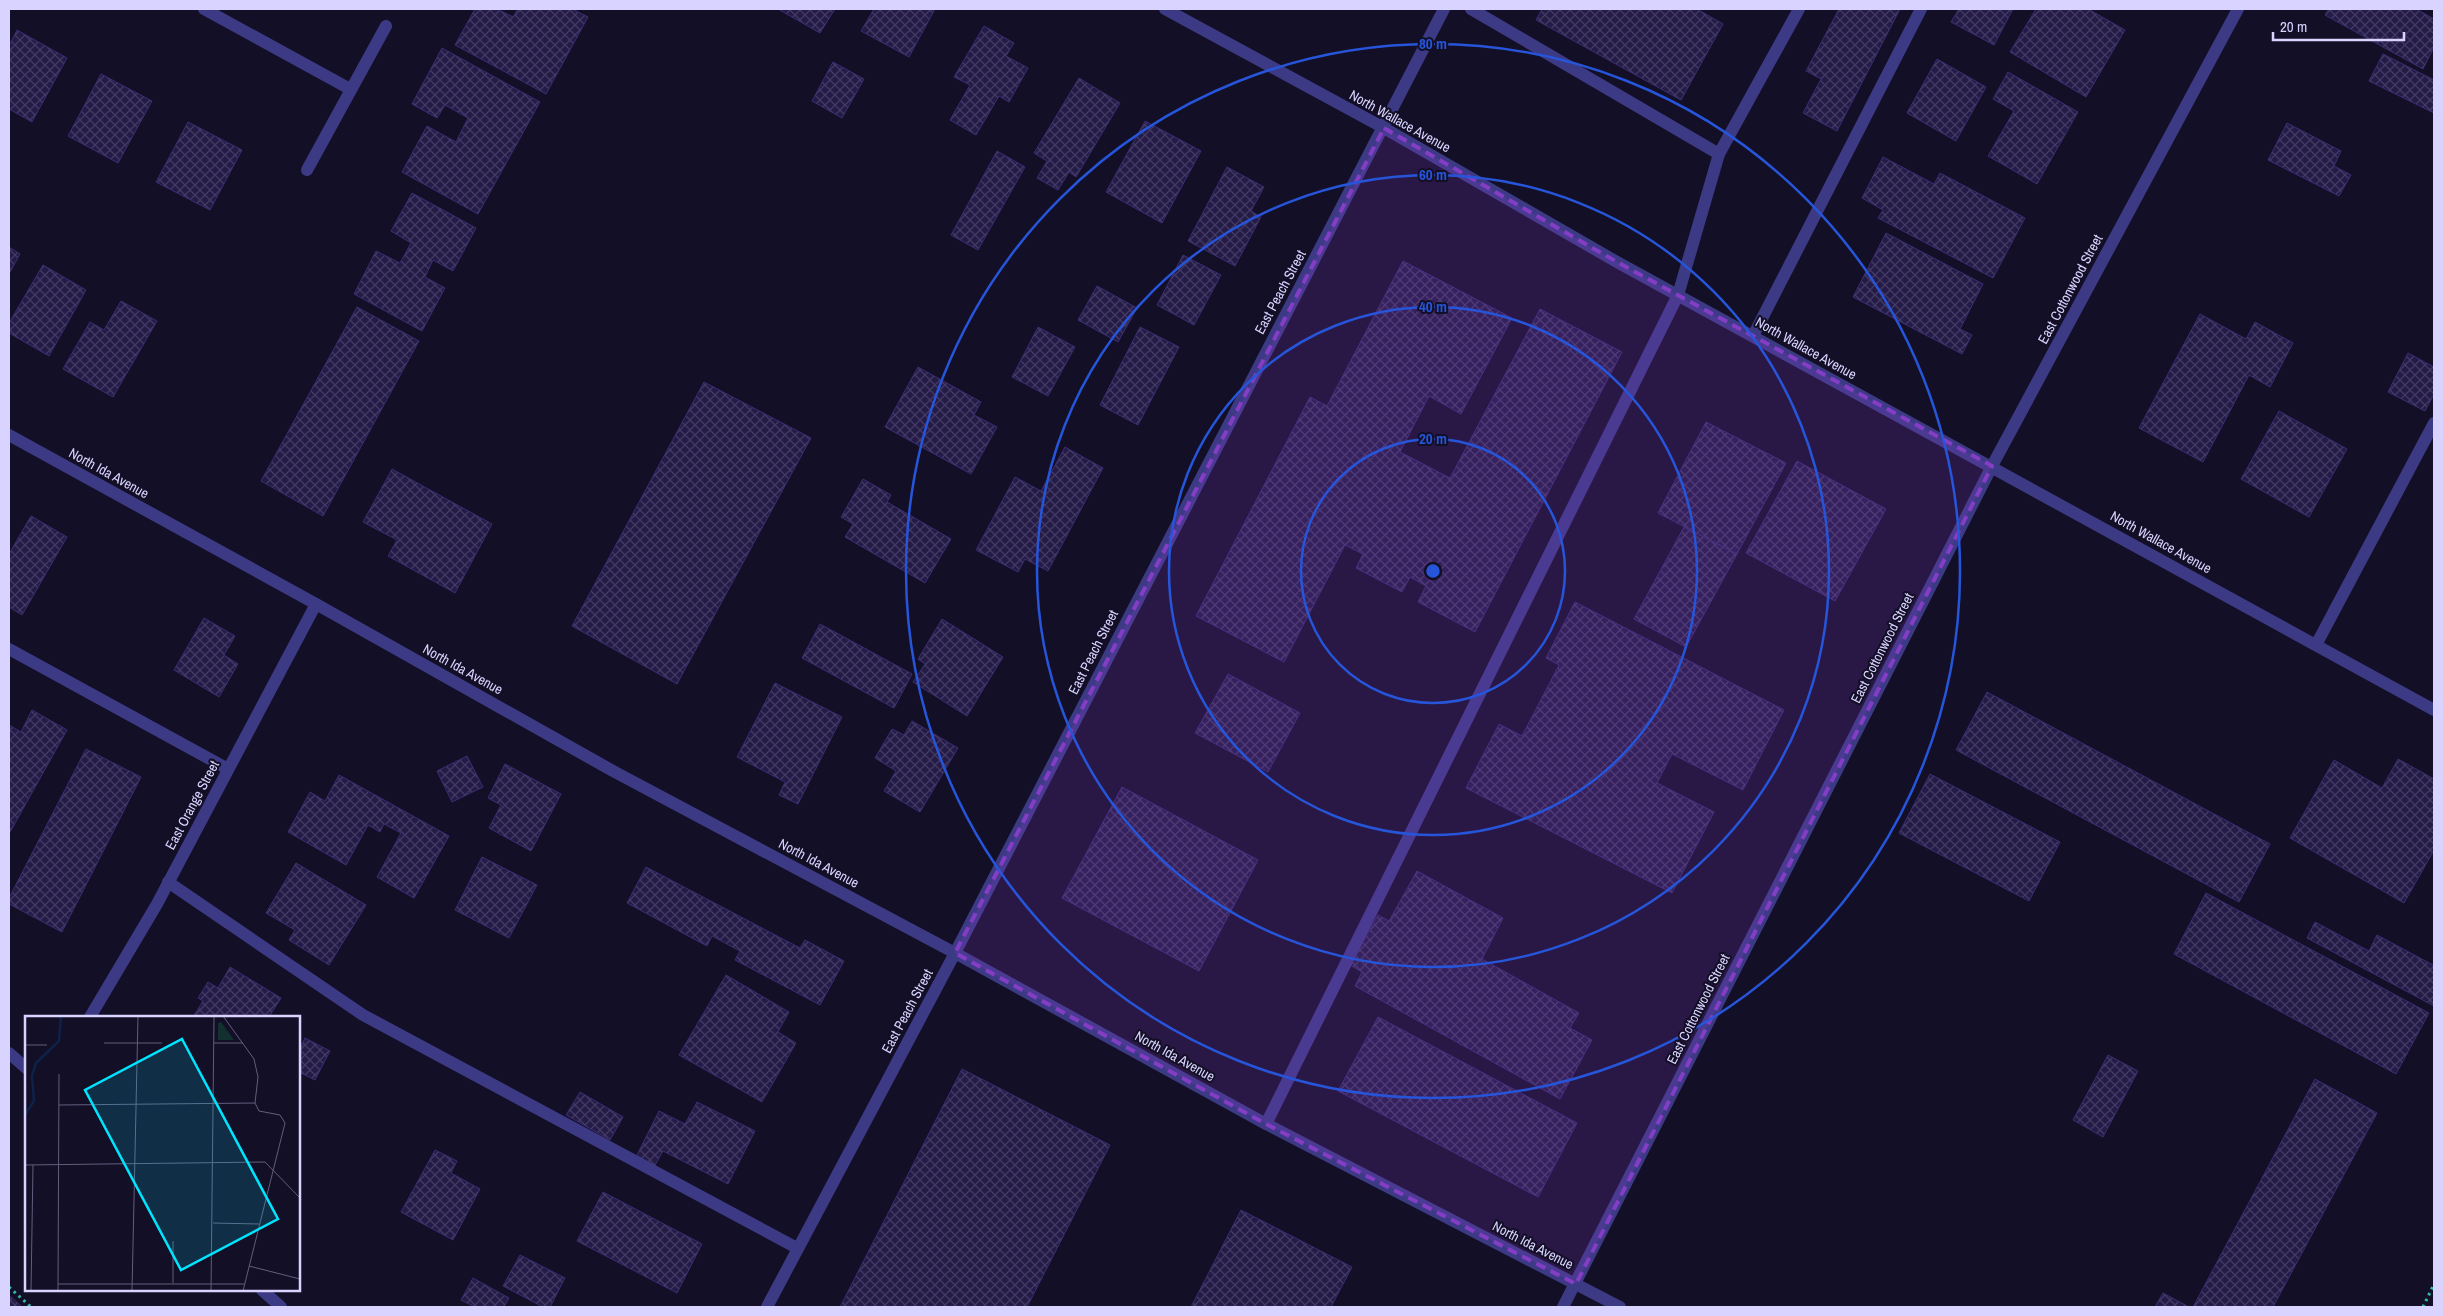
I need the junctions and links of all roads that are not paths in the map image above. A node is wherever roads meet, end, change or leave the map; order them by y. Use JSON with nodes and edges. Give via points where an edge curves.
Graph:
{"nodes":[{"id":1,"x":204,"y":9,"type":"edge"},
{"id":2,"x":1165,"y":9,"type":"edge"},
{"id":3,"x":1444,"y":9,"type":"edge"},
{"id":4,"x":1471,"y":9,"type":"edge"},
{"id":5,"x":1799,"y":9,"type":"edge"},
{"id":6,"x":1921,"y":9,"type":"edge"},
{"id":7,"x":2238,"y":9,"type":"edge"},
{"id":8,"x":386,"y":26,"type":"dead end"},
{"id":9,"x":350,"y":89,"type":"junction"},
{"id":10,"x":1384,"y":128,"type":"junction"},
{"id":11,"x":1719,"y":154,"type":"junction"},
{"id":12,"x":307,"y":170,"type":"dead end"},
{"id":13,"x":1678,"y":295,"type":"junction"},
{"id":14,"x":1753,"y":336,"type":"junction"},
{"id":15,"x":2434,"y":423,"type":"edge"},
{"id":16,"x":9,"y":435,"type":"edge"},
{"id":17,"x":1992,"y":466,"type":"junction"},
{"id":18,"x":316,"y":604,"type":"junction"},
{"id":19,"x":2316,"y":645,"type":"junction"},
{"id":20,"x":9,"y":649,"type":"edge"},
{"id":21,"x":2434,"y":710,"type":"edge"},
{"id":22,"x":228,"y":769,"type":"junction"},
{"id":23,"x":168,"y":882,"type":"junction"},
{"id":24,"x":955,"y":953,"type":"junction"},
{"id":25,"x":91,"y":1016,"type":"edge"},
{"id":26,"x":9,"y":1052,"type":"edge"},
{"id":27,"x":25,"y":1067,"type":"edge"},
{"id":28,"x":1266,"y":1124,"type":"junction"},
{"id":29,"x":797,"y":1248,"type":"junction"},
{"id":30,"x":1576,"y":1284,"type":"junction"},
{"id":31,"x":263,"y":1291,"type":"edge"},
{"id":32,"x":281,"y":1307,"type":"edge"},
{"id":33,"x":767,"y":1307,"type":"edge"},
{"id":34,"x":1564,"y":1307,"type":"edge"},
{"id":35,"x":1620,"y":1307,"type":"edge"}],
"edges":[{"from":1,"to":9,"type":"street"},
{"from":2,"to":10,"type":"street","name":"North Wallace Avenue"},
{"from":3,"to":10,"type":"street","name":"East Peach Street"},
{"from":4,"to":11,"type":"street"},
{"from":5,"to":11,"type":"street"},
{"from":6,"to":14,"type":"street"},
{"from":7,"to":17,"type":"street","name":"East Cottonwood Street"},
{"from":8,"to":9,"type":"street"},
{"from":9,"to":12,"type":"street"},
{"from":10,"to":13,"type":"street","name":"North Wallace Avenue"},
{"from":10,"to":24,"type":"street","name":"East Peach Street"},
{"from":11,"to":13,"type":"street"},
{"from":13,"to":14,"type":"street","name":"North Wallace Avenue"},
{"from":13,"to":28,"type":"street"},
{"from":14,"to":17,"type":"street","name":"North Wallace Avenue"},
{"from":15,"to":19,"type":"street"},
{"from":16,"to":18,"type":"street","name":"North Ida Avenue"},
{"from":17,"to":19,"type":"street","name":"North Wallace Avenue"},
{"from":17,"to":30,"type":"street","name":"East Cottonwood Street"},
{"from":18,"to":22,"type":"street","name":"East Orange Street"},
{"from":18,"to":24,"type":"street","name":"North Ida Avenue","via":[[613,771]]},
{"from":19,"to":21,"type":"street","name":"North Wallace Avenue"},
{"from":20,"to":22,"type":"street"},
{"from":22,"to":23,"type":"street","name":"East Orange Street"},
{"from":23,"to":25,"type":"street","name":"East Orange Street"},
{"from":23,"to":29,"type":"street","via":[[363,1015]]},
{"from":24,"to":28,"type":"street","name":"North Ida Avenue"},
{"from":24,"to":29,"type":"street","name":"East Peach Street"},
{"from":26,"to":27,"type":"street"},
{"from":28,"to":30,"type":"street","name":"North Ida Avenue"},
{"from":29,"to":33,"type":"street","name":"East Peach Street"},
{"from":30,"to":34,"type":"street","name":"East Cottonwood Street"},
{"from":30,"to":35,"type":"street","name":"North Ida Avenue"},
{"from":31,"to":32,"type":"street"}]}
